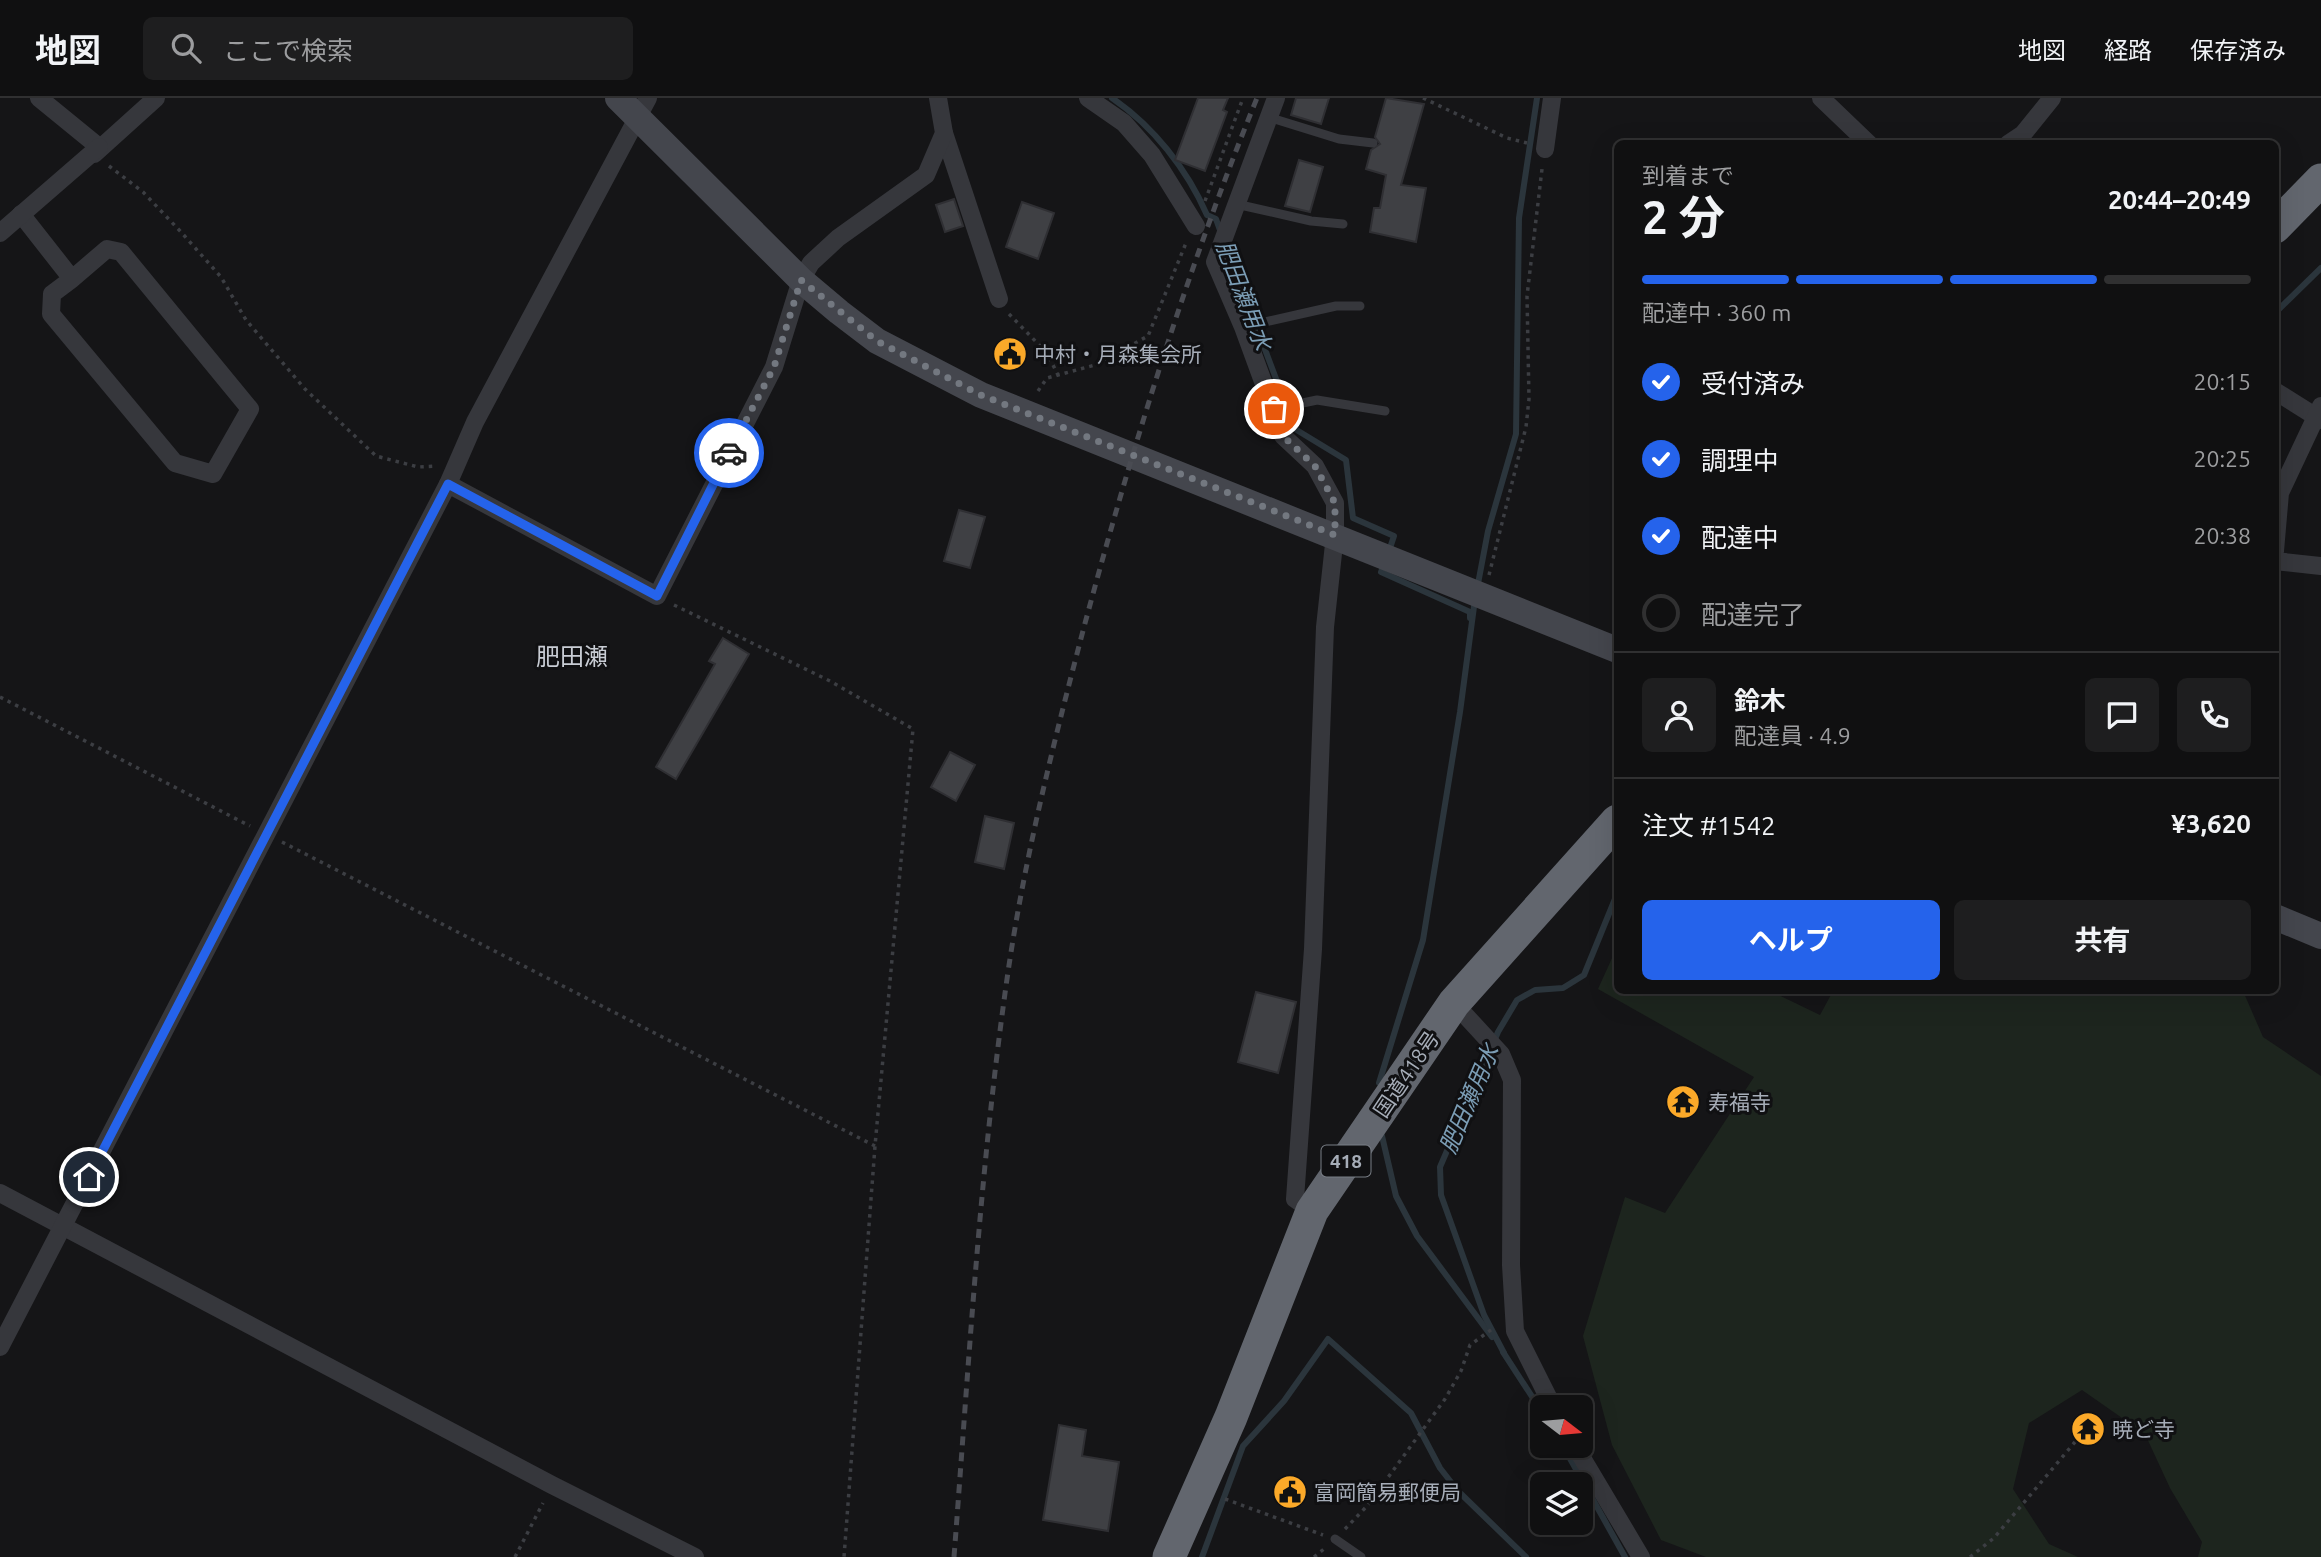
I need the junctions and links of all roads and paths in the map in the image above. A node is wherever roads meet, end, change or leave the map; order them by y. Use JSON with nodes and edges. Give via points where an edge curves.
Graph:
{"nodes":[{"id":1,"x":39,"y":98,"type":"edge"},
{"id":2,"x":156,"y":98,"type":"edge"},
{"id":3,"x":618,"y":98,"type":"edge"},
{"id":4,"x":938,"y":98,"type":"edge"},
{"id":5,"x":1088,"y":98,"type":"edge"},
{"id":6,"x":1243,"y":98,"type":"edge"},
{"id":7,"x":1276,"y":98,"type":"edge"},
{"id":8,"x":1423,"y":98,"type":"edge"},
{"id":9,"x":1552,"y":98,"type":"edge"},
{"id":10,"x":1821,"y":98,"type":"edge"},
{"id":11,"x":2052,"y":98,"type":"edge"},
{"id":12,"x":643,"y":107,"type":"edge"},
{"id":13,"x":1268,"y":117,"type":"junction"},
{"id":14,"x":944,"y":133,"type":"junction"},
{"id":15,"x":1864,"y":140,"type":"edge"},
{"id":16,"x":2014,"y":140,"type":"edge"},
{"id":17,"x":1373,"y":143,"type":"dead end"},
{"id":18,"x":1545,"y":149,"type":"junction"},
{"id":19,"x":96,"y":150,"type":"junction"},
{"id":20,"x":2321,"y":180,"type":"edge"},
{"id":21,"x":1236,"y":204,"type":"junction"},
{"id":22,"x":21,"y":215,"type":"junction"},
{"id":23,"x":2279,"y":223,"type":"edge"},
{"id":24,"x":1343,"y":224,"type":"dead end"},
{"id":25,"x":1196,"y":226,"type":"junction"},
{"id":26,"x":0,"y":233,"type":"edge"},
{"id":27,"x":72,"y":279,"type":"junction"},
{"id":28,"x":801,"y":280,"type":"junction"},
{"id":29,"x":999,"y":299,"type":"joint"},
{"id":30,"x":1360,"y":306,"type":"dead end"},
{"id":31,"x":1243,"y":327,"type":"junction"},
{"id":32,"x":1058,"y":375,"type":"junction"},
{"id":33,"x":2279,"y":393,"type":"edge"},
{"id":34,"x":1274,"y":409,"type":"junction"},
{"id":35,"x":1385,"y":411,"type":"dead end"},
{"id":36,"x":1028,"y":413,"type":"junction"},
{"id":37,"x":2319,"y":415,"type":"edge"},
{"id":38,"x":418,"y":467,"type":"dead end"},
{"id":39,"x":448,"y":484,"type":"junction"},
{"id":40,"x":2279,"y":505,"type":"edge"},
{"id":41,"x":1335,"y":535,"type":"junction"},
{"id":42,"x":2279,"y":561,"type":"edge"},
{"id":43,"x":2321,"y":566,"type":"edge"},
{"id":44,"x":657,"y":596,"type":"junction"},
{"id":45,"x":1486,"y":596,"type":"junction"},
{"id":46,"x":1614,"y":649,"type":"edge"},
{"id":47,"x":0,"y":697,"type":"edge"},
{"id":48,"x":1614,"y":824,"type":"edge"},
{"id":49,"x":267,"y":835,"type":"junction"},
{"id":50,"x":2279,"y":919,"type":"edge"},
{"id":51,"x":2321,"y":936,"type":"edge"},
{"id":52,"x":1454,"y":1003,"type":"junction"},
{"id":53,"x":875,"y":1146,"type":"junction"},
{"id":54,"x":0,"y":1193,"type":"edge"},
{"id":55,"x":1312,"y":1211,"type":"junction"},
{"id":56,"x":63,"y":1226,"type":"junction"},
{"id":57,"x":1514,"y":1314,"type":"junction"},
{"id":58,"x":0,"y":1347,"type":"edge"},
{"id":59,"x":1547,"y":1395,"type":"edge"},
{"id":60,"x":2075,"y":1442,"type":"dead end"},
{"id":61,"x":1583,"y":1458,"type":"edge"},
{"id":62,"x":552,"y":1485,"type":"junction"},
{"id":63,"x":1199,"y":1489,"type":"junction"},
{"id":64,"x":1335,"y":1539,"type":"junction"},
{"id":65,"x":1645,"y":1556,"type":"edge"},
{"id":66,"x":515,"y":1557,"type":"edge"},
{"id":67,"x":695,"y":1557,"type":"edge"},
{"id":68,"x":844,"y":1557,"type":"edge"},
{"id":69,"x":1169,"y":1557,"type":"edge"},
{"id":70,"x":1314,"y":1557,"type":"edge"},
{"id":71,"x":1361,"y":1557,"type":"edge"},
{"id":72,"x":1970,"y":1557,"type":"edge"}],
"edges":[{"from":1,"to":19,"type":"street"},
{"from":2,"to":19,"type":"street"},
{"from":3,"to":12,"type":"street"},
{"from":4,"to":14,"type":"street"},
{"from":5,"to":25,"type":"street","via":[[1124,123],[1152,155]]},
{"from":6,"to":25,"type":"path"},
{"from":7,"to":13,"type":"street"},
{"from":8,"to":18,"type":"path","via":[[1507,138]]},
{"from":9,"to":18,"type":"street"},
{"from":10,"to":15,"type":"street"},
{"from":11,"to":16,"type":"street"},
{"from":12,"to":28,"type":"street"},
{"from":12,"to":39,"type":"street","via":[[475,422]]},
{"from":13,"to":17,"type":"lane","via":[[1339,139]]},
{"from":13,"to":21,"type":"street"},
{"from":14,"to":28,"type":"street","via":[[926,175],[838,238],[811,263]]},
{"from":14,"to":29,"type":"street"},
{"from":18,"to":45,"type":"path","via":[[1527,296],[1526,427],[1491,559]]},
{"from":19,"to":22,"type":"street"},
{"from":19,"to":38,"type":"path","via":[[143,192],[221,277],[246,320],[305,388],[376,456]]},
{"from":20,"to":23,"type":"highway"},
{"from":21,"to":24,"type":"lane"},
{"from":21,"to":31,"type":"street","via":[[1215,262]]},
{"from":22,"to":26,"type":"street"},
{"from":22,"to":27,"type":"street"},
{"from":25,"to":32,"type":"path","via":[[1149,336],[1095,365]]},
{"from":27,"to":27,"type":"street","via":[[107,250],[121,252],[250,409],[213,474],[175,463],[51,314],[52,294]]},
{"from":28,"to":36,"type":"street","via":[[877,341],[934,373]]},
{"from":28,"to":44,"type":"street","via":[[774,367]]},
{"from":29,"to":32,"type":"path","via":[[1012,319],[1047,353]]},
{"from":30,"to":31,"type":"lane","via":[[1336,306]]},
{"from":31,"to":34,"type":"street"},
{"from":32,"to":36,"type":"path","via":[[1047,378],[1039,388]]},
{"from":33,"to":37,"type":"street"},
{"from":34,"to":35,"type":"lane","via":[[1317,400]]},
{"from":34,"to":41,"type":"street","via":[[1283,436],[1315,466],[1335,503]]},
{"from":36,"to":41,"type":"street"},
{"from":37,"to":40,"type":"street","via":[[2280,493]]},
{"from":39,"to":44,"type":"street"},
{"from":39,"to":49,"type":"street"},
{"from":41,"to":45,"type":"street"},
{"from":41,"to":55,"type":"street","via":[[1325,627],[1313,948],[1295,1199]]},
{"from":42,"to":43,"type":"street"},
{"from":44,"to":53,"type":"path","via":[[830,681],[913,729]]},
{"from":45,"to":46,"type":"street"},
{"from":47,"to":49,"type":"path"},
{"from":48,"to":52,"type":"highway","name":"国道418号","number":"418"},
{"from":49,"to":53,"type":"path"},
{"from":49,"to":56,"type":"street"},
{"from":50,"to":51,"type":"street"},
{"from":52,"to":55,"type":"highway","name":"国道418号","number":"418"},
{"from":52,"to":57,"type":"street","via":[[1501,1054],[1512,1080]]},
{"from":53,"to":68,"type":"path"},
{"from":54,"to":56,"type":"street"},
{"from":55,"to":63,"type":"highway","name":"国道418号","number":"418"},
{"from":56,"to":58,"type":"street"},
{"from":56,"to":62,"type":"street"},
{"from":57,"to":59,"type":"street","via":[[1515,1331]]},
{"from":57,"to":64,"type":"path","via":[[1470,1345],[1445,1399],[1368,1505]]},
{"from":60,"to":72,"type":"path","via":[[1994,1538]]},
{"from":61,"to":65,"type":"street"},
{"from":62,"to":66,"type":"path"},
{"from":62,"to":67,"type":"street"},
{"from":63,"to":64,"type":"path"},
{"from":63,"to":69,"type":"highway","name":"国道418号","number":"418"},
{"from":64,"to":70,"type":"path"},
{"from":64,"to":71,"type":"lane"}]}
